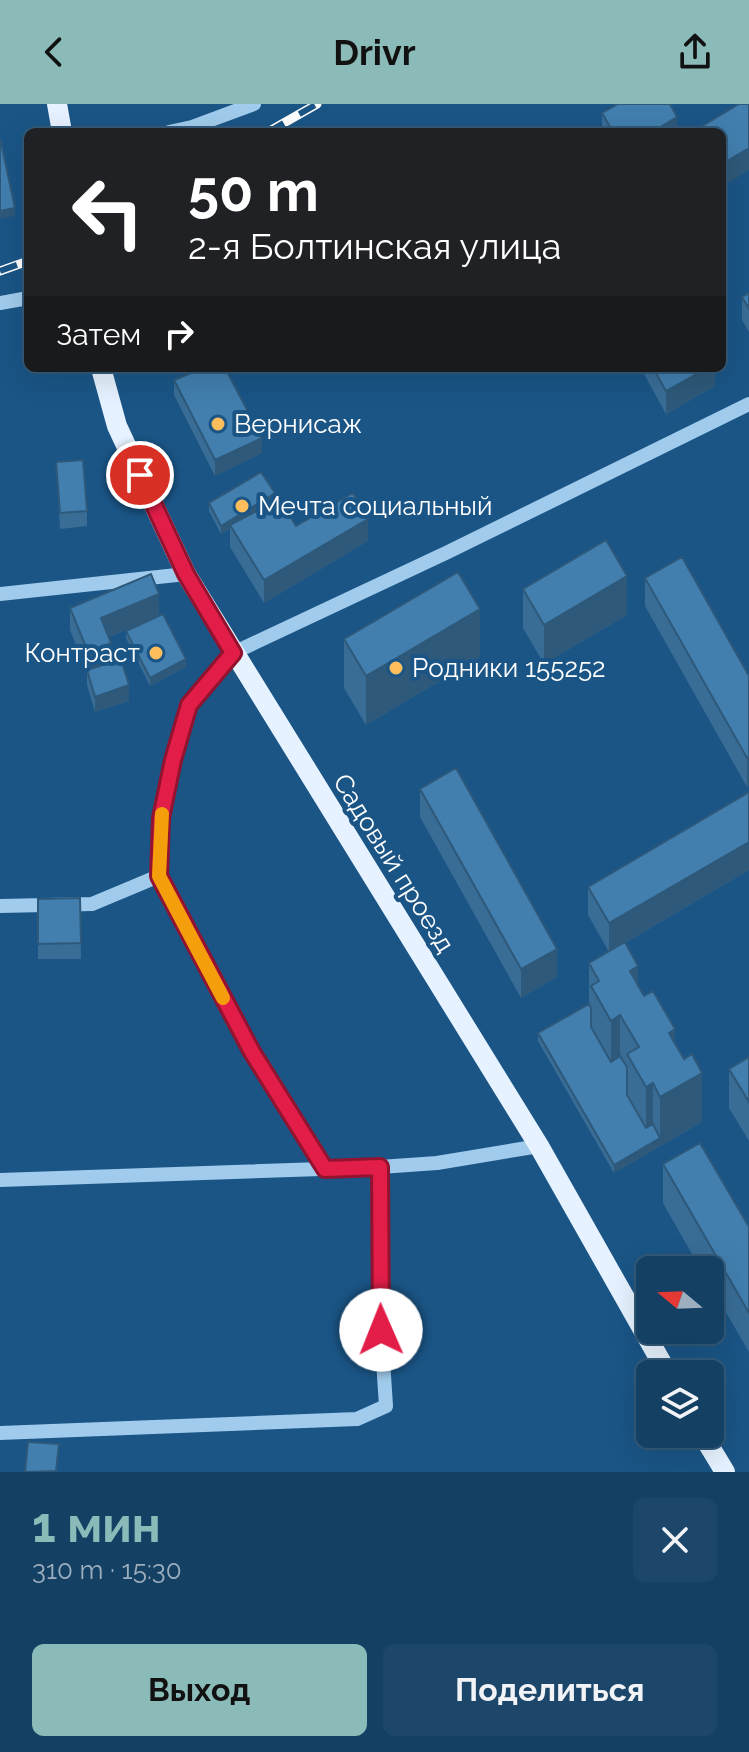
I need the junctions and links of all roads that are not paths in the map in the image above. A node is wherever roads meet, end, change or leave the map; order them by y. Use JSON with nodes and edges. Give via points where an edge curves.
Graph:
{"nodes":[{"id":1,"x":57,"y":104,"type":"edge"},
{"id":2,"x":254,"y":104,"type":"edge"},
{"id":3,"x":61,"y":128,"type":"edge"},
{"id":4,"x":187,"y":128,"type":"edge"},
{"id":5,"x":24,"y":299,"type":"edge"},
{"id":6,"x":0,"y":303,"type":"edge"},
{"id":7,"x":102,"y":372,"type":"edge"},
{"id":8,"x":749,"y":404,"type":"edge"},
{"id":9,"x":186,"y":574,"type":"junction"},
{"id":10,"x":0,"y":594,"type":"edge"},
{"id":11,"x":233,"y":653,"type":"junction"},
{"id":12,"x":159,"y":876,"type":"junction"},
{"id":13,"x":0,"y":906,"type":"edge"},
{"id":14,"x":539,"y":1146,"type":"junction"},
{"id":15,"x":380,"y":1167,"type":"junction"},
{"id":16,"x":325,"y":1169,"type":"junction"},
{"id":17,"x":0,"y":1180,"type":"edge"},
{"id":18,"x":660,"y":1360,"type":"edge"},
{"id":19,"x":0,"y":1433,"type":"edge"},
{"id":20,"x":710,"y":1448,"type":"edge"},
{"id":21,"x":725,"y":1472,"type":"edge"}],
"edges":[{"from":1,"to":3,"type":"main road"},
{"from":2,"to":4,"type":"street"},
{"from":5,"to":6,"type":"street"},
{"from":7,"to":9,"type":"main road","name":"Садовый проезд","via":[[117,426]]},
{"from":8,"to":11,"type":"street"},
{"from":9,"to":10,"type":"street"},
{"from":9,"to":11,"type":"main road","name":"Садовый проезд"},
{"from":11,"to":12,"type":"street","via":[[189,705],[161,818]]},
{"from":11,"to":14,"type":"main road","name":"Садовый проезд"},
{"from":12,"to":13,"type":"street","via":[[92,904]]},
{"from":12,"to":16,"type":"street","via":[[252,1052]]},
{"from":14,"to":15,"type":"street"},
{"from":14,"to":18,"type":"main road","name":"Садовый проезд"},
{"from":15,"to":16,"type":"street"},
{"from":15,"to":19,"type":"street","via":[[386,1406],[357,1419]]},
{"from":16,"to":17,"type":"street"},
{"from":20,"to":21,"type":"main road"}]}
